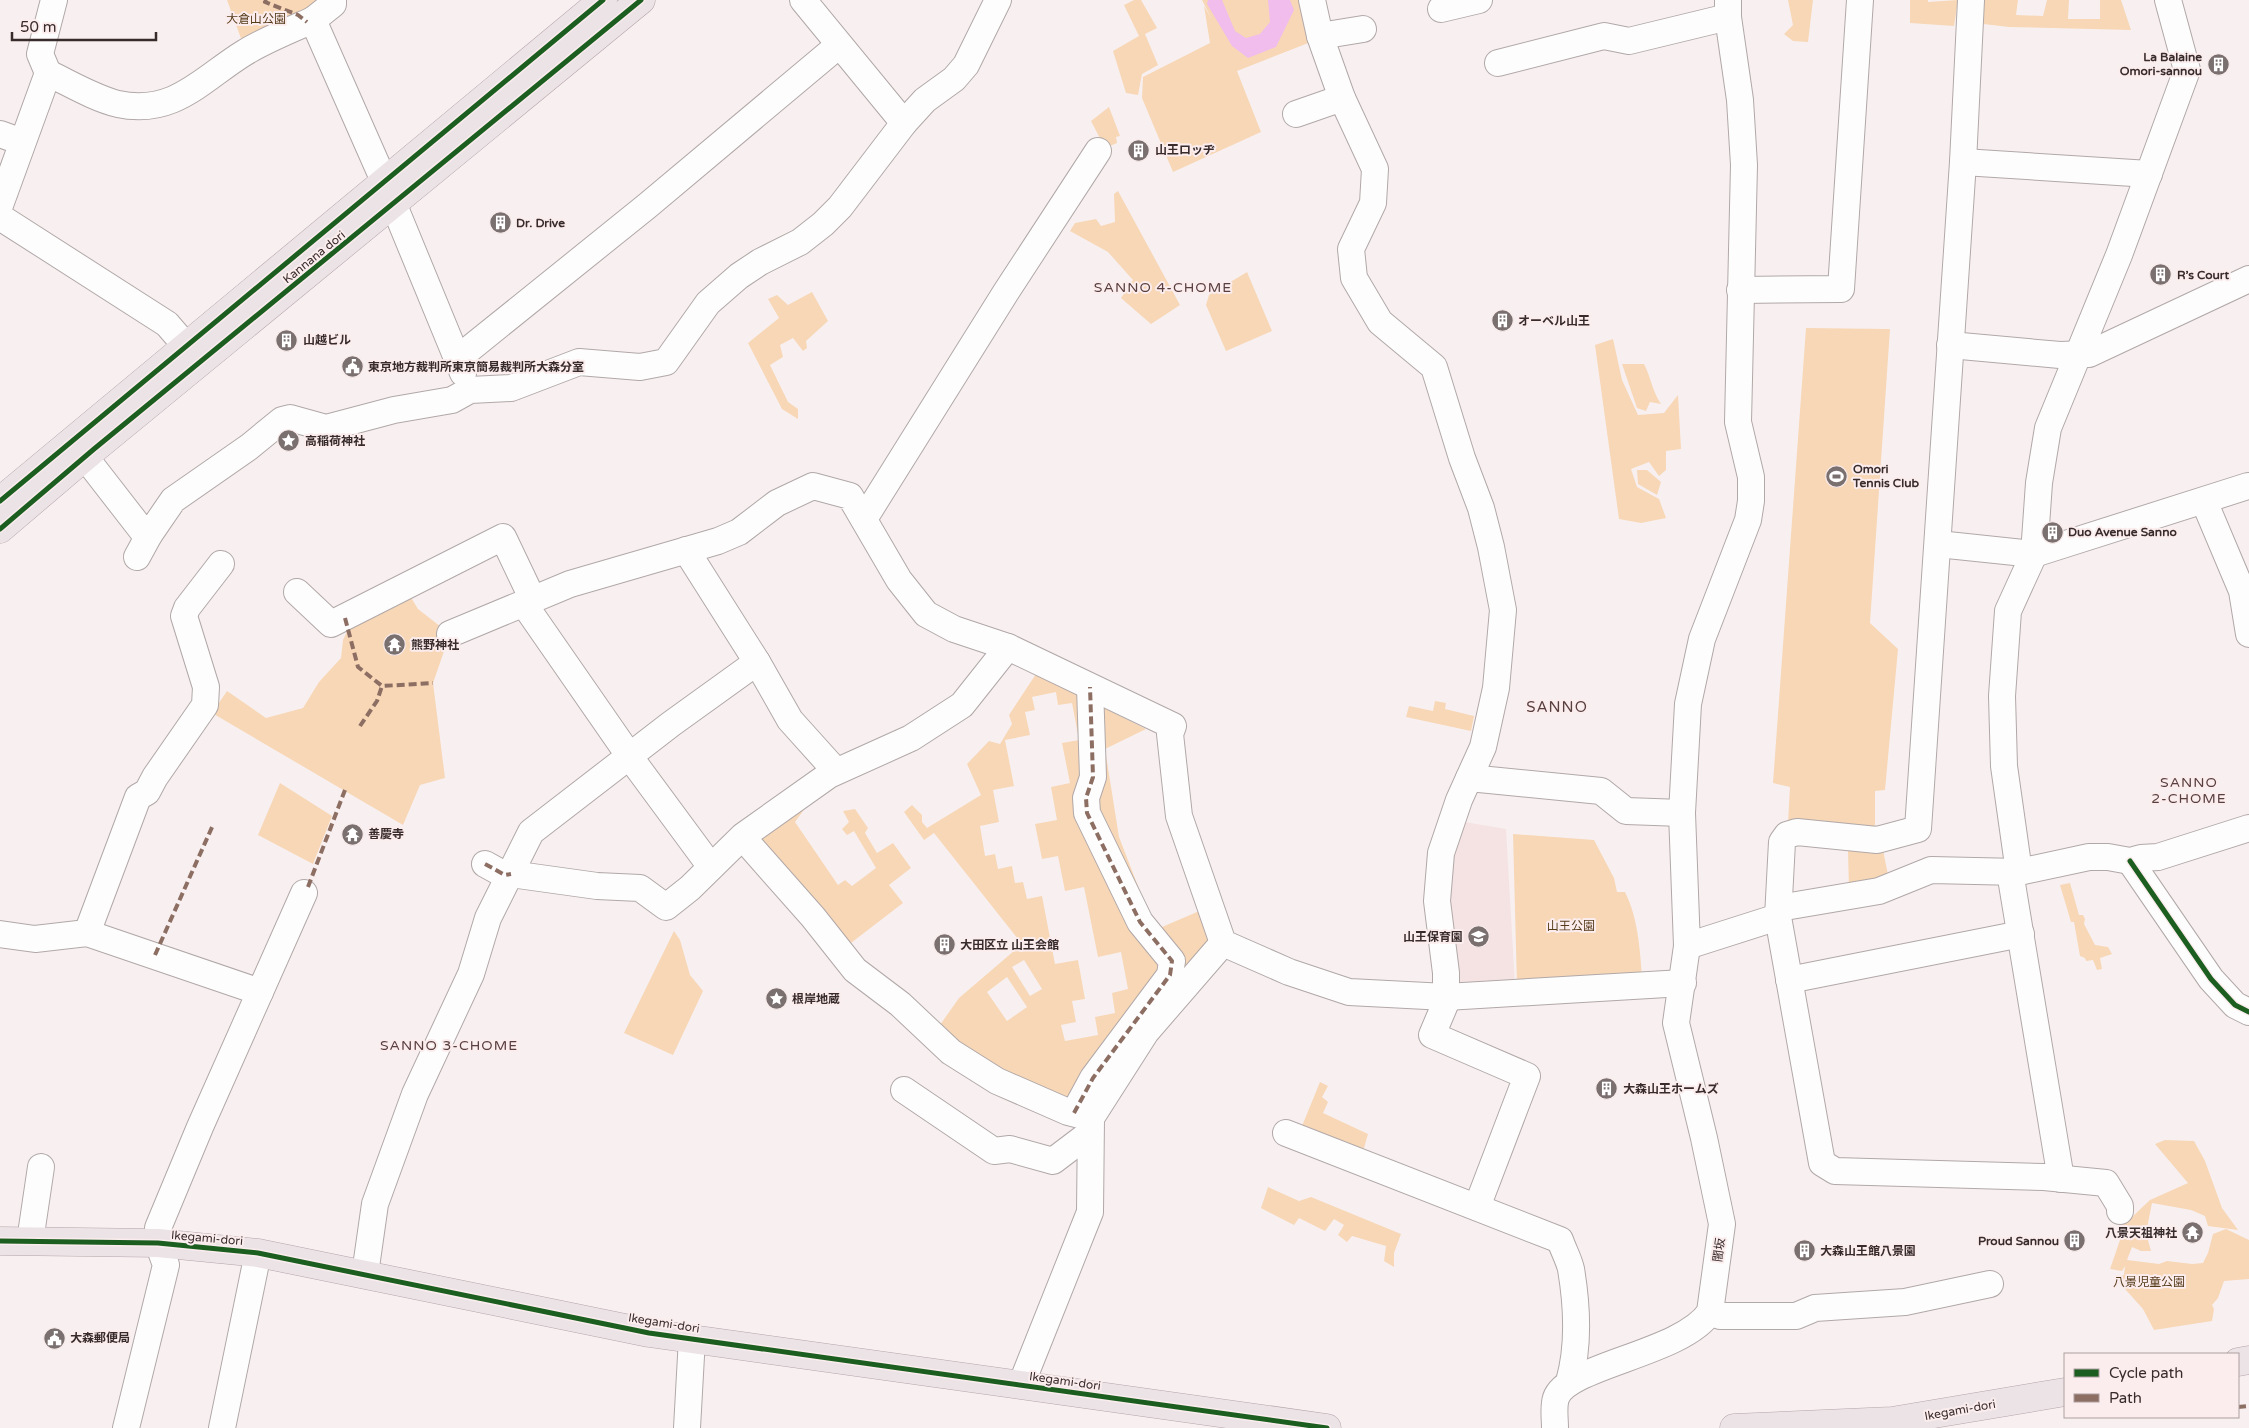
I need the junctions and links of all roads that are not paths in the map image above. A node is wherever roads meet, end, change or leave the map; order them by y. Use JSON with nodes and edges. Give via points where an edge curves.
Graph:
{"nodes":[{"id":1,"x":54,"y":0,"type":"edge"},
{"id":2,"x":333,"y":0,"type":"edge"},
{"id":3,"x":603,"y":0,"type":"edge"},
{"id":4,"x":641,"y":0,"type":"edge"},
{"id":5,"x":803,"y":0,"type":"edge"},
{"id":6,"x":998,"y":0,"type":"edge"},
{"id":7,"x":1312,"y":0,"type":"edge"},
{"id":8,"x":1479,"y":0,"type":"edge"},
{"id":9,"x":1860,"y":0,"type":"edge"},
{"id":10,"x":1971,"y":0,"type":"edge"},
{"id":11,"x":2168,"y":0,"type":"edge"},
{"id":12,"x":1728,"y":8,"type":"edge"},
{"id":13,"x":1441,"y":10,"type":"dead end"},
{"id":14,"x":312,"y":20,"type":"junction"},
{"id":15,"x":1363,"y":29,"type":"dead end"},
{"id":16,"x":1320,"y":36,"type":"junction"},
{"id":17,"x":839,"y":45,"type":"junction"},
{"id":18,"x":1498,"y":63,"type":"dead end"},
{"id":19,"x":48,"y":73,"type":"junction"},
{"id":20,"x":1342,"y":98,"type":"junction"},
{"id":21,"x":1296,"y":114,"type":"dead end"},
{"id":22,"x":904,"y":123,"type":"junction"},
{"id":23,"x":11,"y":138,"type":"edge"},
{"id":24,"x":1098,"y":151,"type":"dead end"},
{"id":25,"x":1963,"y":162,"type":"junction"},
{"id":26,"x":2149,"y":174,"type":"junction"},
{"id":27,"x":388,"y":193,"type":"junction"},
{"id":28,"x":0,"y":205,"type":"edge"},
{"id":29,"x":0,"y":217,"type":"edge"},
{"id":30,"x":2249,"y":280,"type":"edge"},
{"id":31,"x":1740,"y":290,"type":"junction"},
{"id":32,"x":1950,"y":345,"type":"junction"},
{"id":33,"x":186,"y":346,"type":"junction"},
{"id":34,"x":2078,"y":355,"type":"junction"},
{"id":35,"x":457,"y":359,"type":"junction"},
{"id":36,"x":470,"y":390,"type":"junction"},
{"id":37,"x":84,"y":457,"type":"junction"},
{"id":38,"x":2248,"y":486,"type":"edge"},
{"id":39,"x":0,"y":500,"type":"edge"},
{"id":40,"x":2204,"y":501,"type":"junction"},
{"id":41,"x":864,"y":519,"type":"junction"},
{"id":42,"x":0,"y":529,"type":"edge"},
{"id":43,"x":149,"y":535,"type":"junction"},
{"id":44,"x":1938,"y":544,"type":"junction"},
{"id":45,"x":686,"y":550,"type":"junction"},
{"id":46,"x":2034,"y":554,"type":"junction"},
{"id":47,"x":137,"y":558,"type":"dead end"},
{"id":48,"x":221,"y":564,"type":"dead end"},
{"id":49,"x":297,"y":592,"type":"dead end"},
{"id":50,"x":529,"y":602,"type":"junction"},
{"id":51,"x":450,"y":634,"type":"dead end"},
{"id":52,"x":2249,"y":634,"type":"edge"},
{"id":53,"x":1008,"y":647,"type":"junction"},
{"id":54,"x":757,"y":662,"type":"junction"},
{"id":55,"x":1090,"y":687,"type":"junction"},
{"id":56,"x":630,"y":756,"type":"junction"},
{"id":57,"x":835,"y":770,"type":"junction"},
{"id":58,"x":1469,"y":778,"type":"junction"},
{"id":59,"x":1682,"y":813,"type":"junction"},
{"id":60,"x":2249,"y":828,"type":"edge"},
{"id":61,"x":752,"y":848,"type":"dead end"},
{"id":62,"x":2130,"y":861,"type":"junction"},
{"id":63,"x":485,"y":864,"type":"dead end"},
{"id":64,"x":711,"y":867,"type":"junction"},
{"id":65,"x":2014,"y":872,"type":"junction"},
{"id":66,"x":511,"y":874,"type":"junction"},
{"id":67,"x":304,"y":893,"type":"dead end"},
{"id":68,"x":1778,"y":912,"type":"junction"},
{"id":69,"x":87,"y":933,"type":"junction"},
{"id":70,"x":0,"y":934,"type":"edge"},
{"id":71,"x":2021,"y":934,"type":"junction"},
{"id":72,"x":1223,"y":942,"type":"junction"},
{"id":73,"x":1687,"y":946,"type":"junction"},
{"id":74,"x":1789,"y":980,"type":"junction"},
{"id":75,"x":1683,"y":983,"type":"junction"},
{"id":76,"x":260,"y":992,"type":"junction"},
{"id":77,"x":1446,"y":997,"type":"junction"},
{"id":78,"x":2249,"y":1012,"type":"edge"},
{"id":79,"x":904,"y":1090,"type":"dead end"},
{"id":80,"x":1085,"y":1121,"type":"junction"},
{"id":81,"x":1286,"y":1132,"type":"dead end"},
{"id":82,"x":41,"y":1167,"type":"dead end"},
{"id":83,"x":2061,"y":1179,"type":"junction"},
{"id":84,"x":1476,"y":1207,"type":"junction"},
{"id":85,"x":2120,"y":1211,"type":"dead end"},
{"id":86,"x":0,"y":1241,"type":"edge"},
{"id":87,"x":30,"y":1241,"type":"junction"},
{"id":88,"x":158,"y":1244,"type":"junction"},
{"id":89,"x":258,"y":1253,"type":"junction"},
{"id":90,"x":365,"y":1274,"type":"junction"},
{"id":91,"x":1990,"y":1284,"type":"dead end"},
{"id":92,"x":1710,"y":1312,"type":"junction"},
{"id":93,"x":692,"y":1338,"type":"junction"},
{"id":94,"x":1569,"y":1382,"type":"junction"},
{"id":95,"x":1021,"y":1385,"type":"junction"},
{"id":96,"x":2064,"y":1392,"type":"edge"},
{"id":97,"x":126,"y":1428,"type":"edge"},
{"id":98,"x":222,"y":1428,"type":"edge"},
{"id":99,"x":687,"y":1428,"type":"edge"},
{"id":100,"x":1327,"y":1428,"type":"edge"},
{"id":101,"x":1555,"y":1428,"type":"edge"},
{"id":102,"x":1734,"y":1428,"type":"edge"},
{"id":103,"x":1750,"y":1428,"type":"edge"}],
"edges":[{"from":1,"to":19,"type":"street","via":[[40,54]]},
{"from":2,"to":14,"type":"street","via":[[333,4]]},
{"from":3,"to":27,"type":"main road","name":"Kannana dori"},
{"from":4,"to":27,"type":"main road","name":"Kannana dori"},
{"from":5,"to":17,"type":"street"},
{"from":6,"to":22,"type":"street","via":[[966,65]]},
{"from":7,"to":16,"type":"street"},
{"from":8,"to":13,"type":"street"},
{"from":9,"to":31,"type":"street","via":[[1841,289]]},
{"from":10,"to":25,"type":"street"},
{"from":11,"to":26,"type":"street","via":[[2188,70]]},
{"from":12,"to":18,"type":"street","via":[[1629,41],[1604,36]]},
{"from":12,"to":31,"type":"street","name":"闇坂","via":[[1740,100],[1744,166]]},
{"from":14,"to":19,"type":"street","via":[[244,52],[180,98],[147,106],[119,104],[100,98]]},
{"from":14,"to":27,"type":"street"},
{"from":15,"to":16,"type":"street"},
{"from":16,"to":20,"type":"street"},
{"from":17,"to":22,"type":"street"},
{"from":17,"to":35,"type":"street"},
{"from":19,"to":23,"type":"street"},
{"from":20,"to":21,"type":"street"},
{"from":20,"to":58,"type":"street","via":[[1375,169],[1373,202],[1351,249],[1354,278],[1380,322],[1434,367],[1481,508],[1503,610],[1496,688],[1483,747]]},
{"from":22,"to":36,"type":"street","via":[[847,199],[823,224],[800,242],[753,267],[714,297],[666,362],[640,367],[579,362],[511,388]]},
{"from":23,"to":28,"type":"street"},
{"from":24,"to":41,"type":"street"},
{"from":25,"to":26,"type":"street"},
{"from":25,"to":32,"type":"street"},
{"from":26,"to":34,"type":"street"},
{"from":27,"to":33,"type":"main road","name":"Kannana dori"},
{"from":27,"to":35,"type":"street"},
{"from":27,"to":37,"type":"main road","name":"Kannana dori"},
{"from":29,"to":33,"type":"street","via":[[167,324]]},
{"from":30,"to":34,"type":"street","via":[[2089,354]]},
{"from":31,"to":59,"type":"street","name":"闇坂","via":[[1738,422],[1751,477],[1751,501],[1748,520],[1702,639],[1688,704]]},
{"from":32,"to":34,"type":"street"},
{"from":32,"to":44,"type":"street"},
{"from":33,"to":39,"type":"main road","name":"Kannana dori"},
{"from":34,"to":46,"type":"street","via":[[2048,428],[2044,446]]},
{"from":35,"to":36,"type":"street"},
{"from":36,"to":43,"type":"street","via":[[452,400],[394,410],[326,428],[290,418],[282,420],[173,500]]},
{"from":37,"to":42,"type":"main road","name":"Kannana dori"},
{"from":37,"to":43,"type":"street","via":[[144,533]]},
{"from":38,"to":40,"type":"street"},
{"from":40,"to":46,"type":"street"},
{"from":40,"to":52,"type":"street","via":[[2242,591]]},
{"from":41,"to":45,"type":"street","via":[[850,496],[812,486],[777,503],[739,532]]},
{"from":41,"to":53,"type":"street","via":[[899,580],[926,614],[954,629]]},
{"from":43,"to":47,"type":"street"},
{"from":44,"to":46,"type":"street"},
{"from":44,"to":68,"type":"street","via":[[1918,829],[1877,840],[1797,832],[1787,835],[1782,844]]},
{"from":45,"to":50,"type":"street","via":[[570,584]]},
{"from":45,"to":54,"type":"street"},
{"from":46,"to":65,"type":"street","via":[[2008,612],[2002,696],[2004,766]]},
{"from":48,"to":69,"type":"street","via":[[184,616],[206,687],[205,705],[147,792],[138,798]]},
{"from":49,"to":50,"type":"street","via":[[331,624],[503,537]]},
{"from":50,"to":51,"type":"street"},
{"from":50,"to":56,"type":"street"},
{"from":53,"to":55,"type":"street"},
{"from":53,"to":57,"type":"street","via":[[962,706],[911,738]]},
{"from":54,"to":56,"type":"street"},
{"from":54,"to":57,"type":"street","via":[[790,720]]},
{"from":55,"to":72,"type":"street","via":[[1174,726],[1170,734],[1180,816]]},
{"from":55,"to":80,"type":"street","via":[[1093,777],[1086,798],[1087,814],[1140,922],[1172,961],[1170,975],[1093,1078]]},
{"from":56,"to":64,"type":"street"},
{"from":56,"to":66,"type":"street","via":[[532,832]]},
{"from":57,"to":64,"type":"street","via":[[743,836]]},
{"from":58,"to":59,"type":"street","via":[[1601,791],[1626,811]]},
{"from":58,"to":77,"type":"street","via":[[1458,800],[1441,853],[1438,902]]},
{"from":59,"to":73,"type":"street","name":"闇坂"},
{"from":60,"to":62,"type":"street","via":[[2158,857]]},
{"from":61,"to":80,"type":"street","via":[[856,970],[900,1004],[951,1052],[997,1081]]},
{"from":62,"to":65,"type":"street","via":[[2089,857]]},
{"from":62,"to":78,"type":"street","via":[[2211,979],[2235,1004]]},
{"from":63,"to":66,"type":"street","via":[[505,875]]},
{"from":64,"to":66,"type":"street","via":[[666,907],[640,888],[597,886]]},
{"from":65,"to":68,"type":"street","via":[[1931,870],[1879,891]]},
{"from":65,"to":71,"type":"street"},
{"from":66,"to":90,"type":"street","via":[[488,918],[471,974],[415,1094],[375,1204]]},
{"from":67,"to":76,"type":"street"},
{"from":68,"to":73,"type":"street"},
{"from":68,"to":74,"type":"street"},
{"from":69,"to":70,"type":"street","via":[[35,939]]},
{"from":69,"to":76,"type":"street"},
{"from":71,"to":74,"type":"street"},
{"from":71,"to":83,"type":"street"},
{"from":72,"to":77,"type":"street","via":[[1289,972],[1348,992]]},
{"from":72,"to":80,"type":"street","via":[[1146,1032]]},
{"from":73,"to":75,"type":"street","name":"闇坂"},
{"from":74,"to":83,"type":"street","via":[[1822,1163],[1835,1171]]},
{"from":75,"to":77,"type":"street"},
{"from":75,"to":92,"type":"street","name":"闇坂","via":[[1676,1023],[1722,1224]]},
{"from":76,"to":88,"type":"street","via":[[158,1228]]},
{"from":77,"to":84,"type":"street","via":[[1432,1035],[1527,1076]]},
{"from":79,"to":80,"type":"street","via":[[994,1151],[1010,1149],[1053,1160]]},
{"from":80,"to":95,"type":"street","via":[[1090,1212]]},
{"from":81,"to":84,"type":"street"},
{"from":82,"to":87,"type":"street"},
{"from":83,"to":85,"type":"street","via":[[2106,1183]]},
{"from":84,"to":94,"type":"street","via":[[1560,1240],[1571,1267],[1576,1316],[1574,1366]]},
{"from":86,"to":87,"type":"main road","name":"Ikegami-dori"},
{"from":87,"to":88,"type":"main road","name":"Ikegami-dori"},
{"from":88,"to":89,"type":"main road","name":"Ikegami-dori"},
{"from":88,"to":97,"type":"street","via":[[166,1265]]},
{"from":89,"to":90,"type":"main road","name":"Ikegami-dori"},
{"from":89,"to":98,"type":"street"},
{"from":90,"to":93,"type":"main road","name":"Ikegami-dori"},
{"from":91,"to":92,"type":"street","via":[[1905,1302],[1815,1308],[1796,1316],[1720,1316]]},
{"from":92,"to":94,"type":"street","via":[[1693,1328],[1668,1343]]},
{"from":93,"to":95,"type":"main road","name":"Ikegami-dori"},
{"from":93,"to":99,"type":"street"},
{"from":94,"to":101,"type":"street","via":[[1556,1396]]},
{"from":95,"to":100,"type":"main road","name":"Ikegami-dori"},
{"from":96,"to":103,"type":"main road","name":"Ikegami-dori","via":[[1892,1421]]},
{"from":102,"to":103,"type":"main road","name":"Ikegami-dori"}]}
